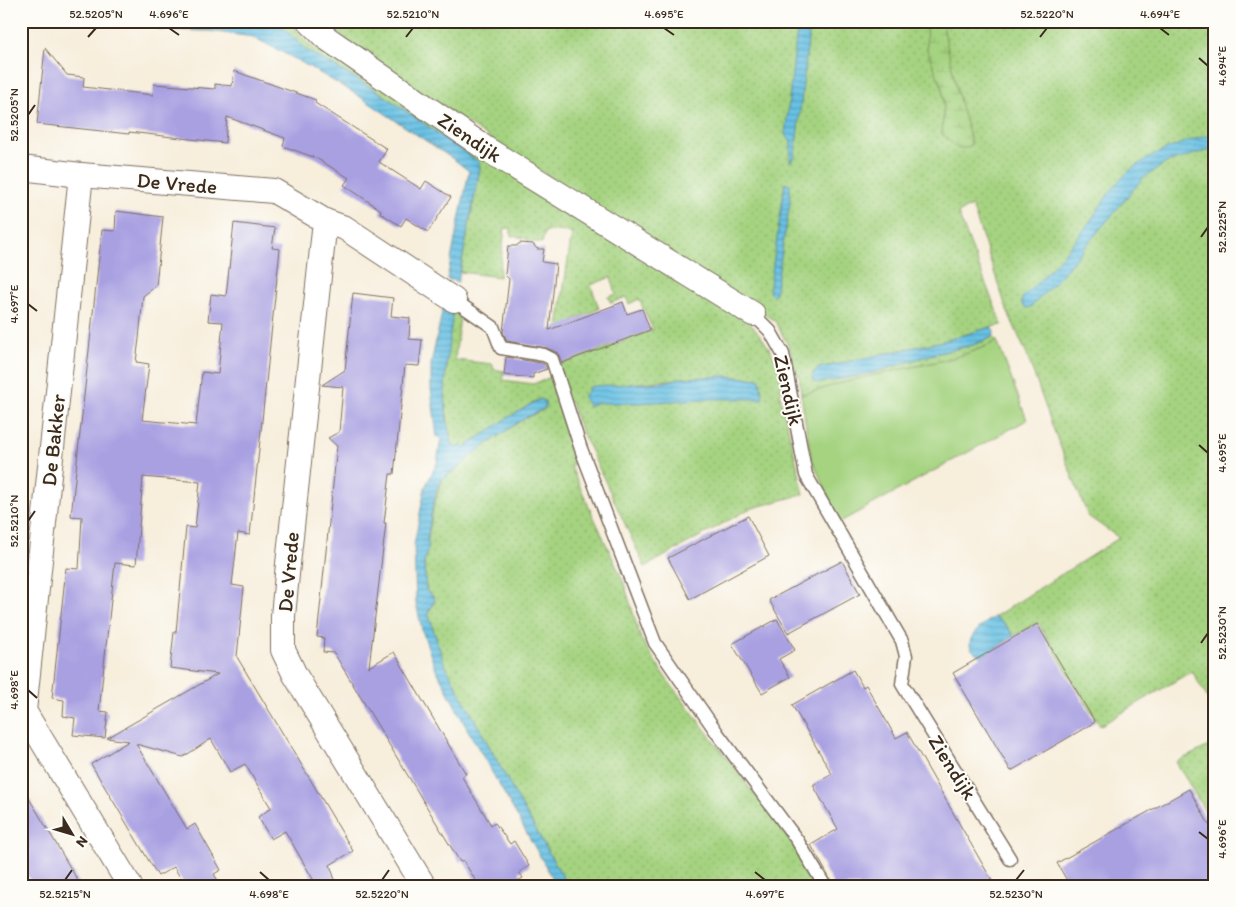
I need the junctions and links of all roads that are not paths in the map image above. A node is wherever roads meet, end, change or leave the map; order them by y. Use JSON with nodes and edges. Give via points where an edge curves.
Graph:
{"nodes":[{"id":1,"x":309,"y":21,"type":"edge"},
{"id":2,"x":21,"y":168,"type":"edge"},
{"id":3,"x":81,"y":175,"type":"junction"},
{"id":4,"x":325,"y":221,"type":"junction"},
{"id":5,"x":454,"y":300,"type":"joint"},
{"id":6,"x":754,"y":314,"type":"joint"},
{"id":7,"x":29,"y":584,"type":"edge"},
{"id":8,"x":25,"y":672,"type":"edge"},
{"id":9,"x":1010,"y":859,"type":"dead end"},
{"id":10,"x":130,"y":886,"type":"edge"},
{"id":11,"x":424,"y":886,"type":"edge"},
{"id":12,"x":825,"y":886,"type":"edge"}],
"edges":[{"from":1,"to":6,"type":"street","name":"Ziendijk","via":[[325,37],[488,150]]},
{"from":2,"to":3,"type":"street","name":"De Vrede"},
{"from":3,"to":4,"type":"street","name":"De Vrede","via":[[274,190]]},
{"from":3,"to":7,"type":"street","name":"De Bakker"},
{"from":4,"to":5,"type":"street","name":"De Vrede","via":[[346,228]]},
{"from":4,"to":11,"type":"street","name":"De Vrede","via":[[286,582],[283,650]]},
{"from":5,"to":12,"type":"lane","via":[[493,327],[501,348],[552,359],[655,643],[797,840]]},
{"from":6,"to":9,"type":"lane","name":"Ziendijk","via":[[770,331],[783,354],[806,475],[902,641],[906,656],[902,684]]},
{"from":7,"to":8,"type":"street","name":"De Bakker"},
{"from":8,"to":10,"type":"street","name":"De Bakker","via":[[24,711]]}]}
